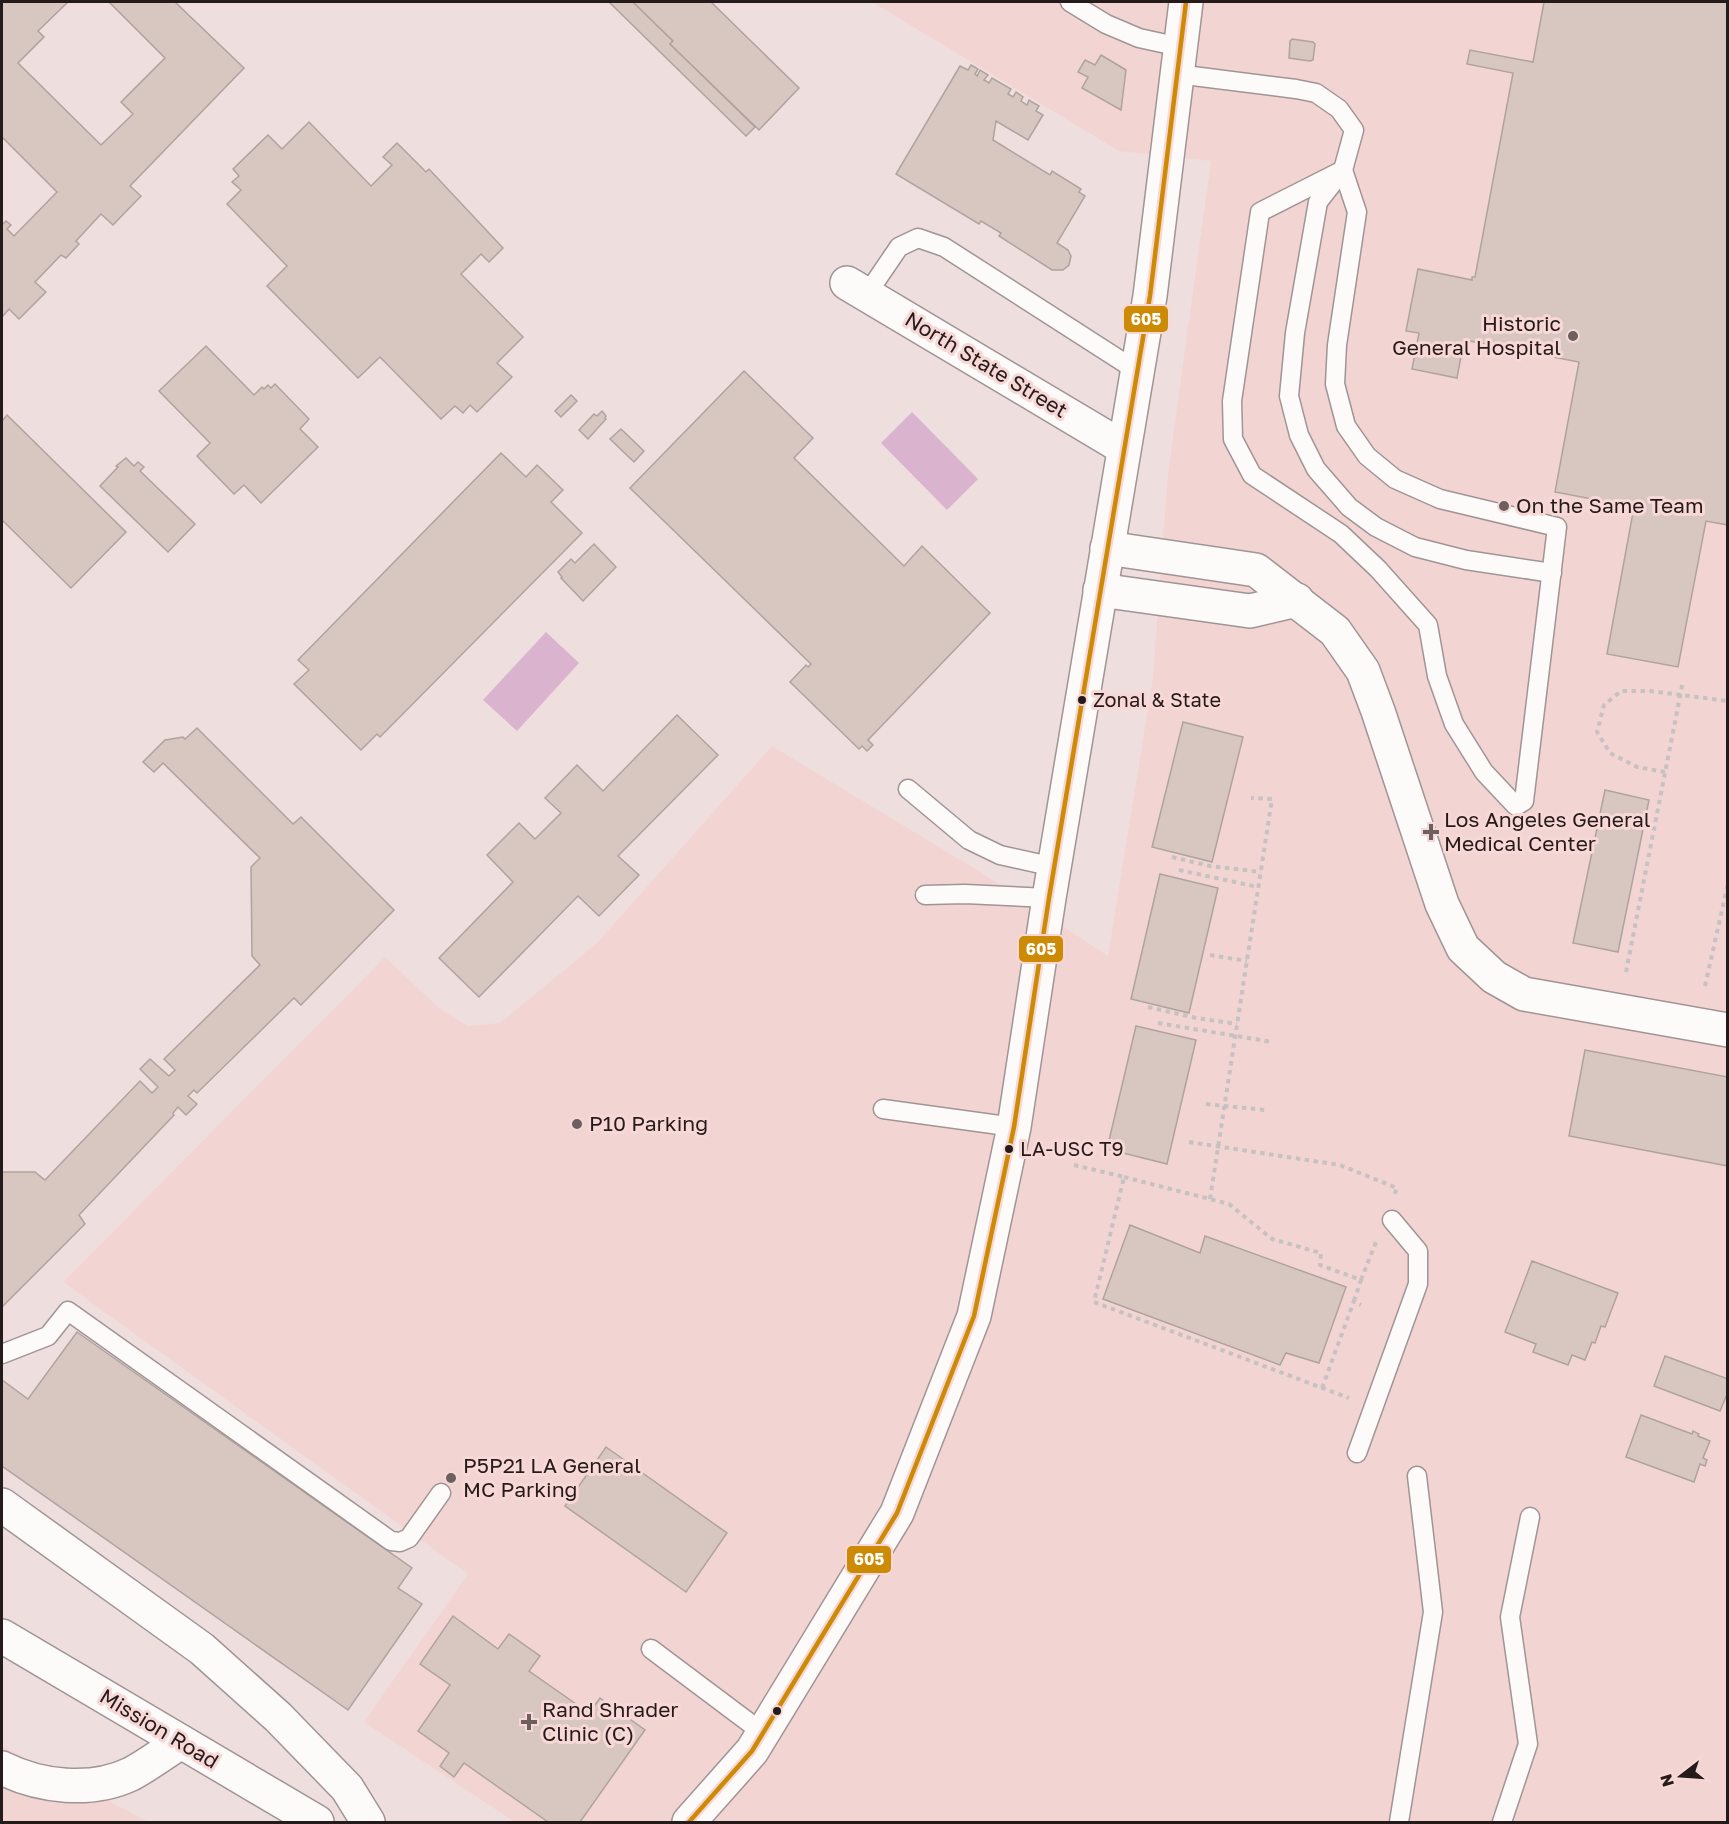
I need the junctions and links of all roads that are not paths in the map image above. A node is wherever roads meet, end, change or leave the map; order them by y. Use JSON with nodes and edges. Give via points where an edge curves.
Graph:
{"nodes":[{"id":1,"x":1070,"y":2,"type":"edge"},
{"id":2,"x":1186,"y":2,"type":"edge"},
{"id":3,"x":1179,"y":60,"type":"junction"},
{"id":4,"x":1343,"y":170,"type":"junction"},
{"id":5,"x":857,"y":289,"type":"joint"},
{"id":6,"x":1137,"y":371,"type":"junction"},
{"id":7,"x":1124,"y":448,"type":"junction"},
{"id":8,"x":1107,"y":549,"type":"junction"},
{"id":9,"x":1552,"y":573,"type":"junction"},
{"id":10,"x":1100,"y":590,"type":"junction"},
{"id":11,"x":1297,"y":600,"type":"junction"},
{"id":12,"x":908,"y":789,"type":"dead end"},
{"id":13,"x":1052,"y":883,"type":"junction"},
{"id":14,"x":925,"y":895,"type":"dead end"},
{"id":15,"x":1728,"y":1030,"type":"edge"},
{"id":16,"x":883,"y":1109,"type":"dead end"},
{"id":17,"x":1014,"y":1127,"type":"junction"},
{"id":18,"x":1392,"y":1220,"type":"dead end"},
{"id":19,"x":2,"y":1354,"type":"edge"},
{"id":20,"x":1357,"y":1453,"type":"dead end"},
{"id":21,"x":1417,"y":1476,"type":"dead end"},
{"id":22,"x":441,"y":1493,"type":"dead end"},
{"id":23,"x":2,"y":1505,"type":"edge"},
{"id":24,"x":1530,"y":1517,"type":"dead end"},
{"id":25,"x":2,"y":1635,"type":"edge"},
{"id":26,"x":651,"y":1649,"type":"dead end"},
{"id":27,"x":763,"y":1733,"type":"junction"},
{"id":28,"x":181,"y":1742,"type":"junction"},
{"id":29,"x":2,"y":1768,"type":"edge"},
{"id":30,"x":1506,"y":1821,"type":"edge"},
{"id":31,"x":317,"y":1822,"type":"edge"},
{"id":32,"x":368,"y":1822,"type":"edge"},
{"id":33,"x":688,"y":1822,"type":"edge"},
{"id":34,"x":1399,"y":1822,"type":"edge"}],
"edges":[{"from":1,"to":3,"type":"lane"},
{"from":2,"to":3,"type":"street"},
{"from":3,"to":4,"type":"lane","via":[[1316,93],[1339,109],[1354,130]]},
{"from":3,"to":6,"type":"street"},
{"from":4,"to":9,"type":"lane","via":[[1357,212],[1337,345],[1335,384],[1346,426],[1367,456],[1395,479],[1440,499],[1557,527]]},
{"from":4,"to":9,"type":"lane","via":[[1318,202],[1295,333],[1289,396],[1299,435],[1316,469],[1349,507],[1376,527],[1415,547],[1466,560]]},
{"from":4,"to":9,"type":"lane","via":[[1260,212],[1232,401],[1233,439],[1252,475],[1341,534],[1428,625],[1437,676],[1454,724],[1484,772],[1516,806],[1524,801]]},
{"from":5,"to":6,"type":"lane","via":[[899,247],[918,238],[944,247]]},
{"from":5,"to":7,"type":"street","name":"North State Street"},
{"from":6,"to":7,"type":"street"},
{"from":7,"to":8,"type":"street"},
{"from":8,"to":10,"type":"street"},
{"from":8,"to":11,"type":"street","via":[[1256,570]]},
{"from":10,"to":11,"type":"street","via":[[1250,611]]},
{"from":10,"to":13,"type":"street"},
{"from":11,"to":15,"type":"street","via":[[1335,631],[1363,671],[1442,904],[1463,948],[1494,977],[1524,994]]},
{"from":12,"to":13,"type":"lane","via":[[969,840]]},
{"from":13,"to":14,"type":"lane"},
{"from":13,"to":17,"type":"street"},
{"from":16,"to":17,"type":"lane"},
{"from":17,"to":27,"type":"street","via":[[974,1316],[897,1513]]},
{"from":18,"to":20,"type":"lane","via":[[1418,1251],[1419,1284]]},
{"from":19,"to":22,"type":"lane","via":[[48,1336],[68,1311],[391,1541],[409,1538]]},
{"from":21,"to":34,"type":"lane","via":[[1433,1612]]},
{"from":23,"to":32,"type":"street","via":[[202,1648],[347,1788]]},
{"from":24,"to":30,"type":"lane","via":[[1510,1617],[1528,1744]]},
{"from":25,"to":28,"type":"street","name":"Mission Road"},
{"from":26,"to":27,"type":"lane"},
{"from":27,"to":33,"type":"street","via":[[752,1751]]},
{"from":28,"to":29,"type":"street","via":[[130,1774],[96,1785],[61,1785],[20,1777]]},
{"from":28,"to":31,"type":"street","name":"Mission Road"}]}
